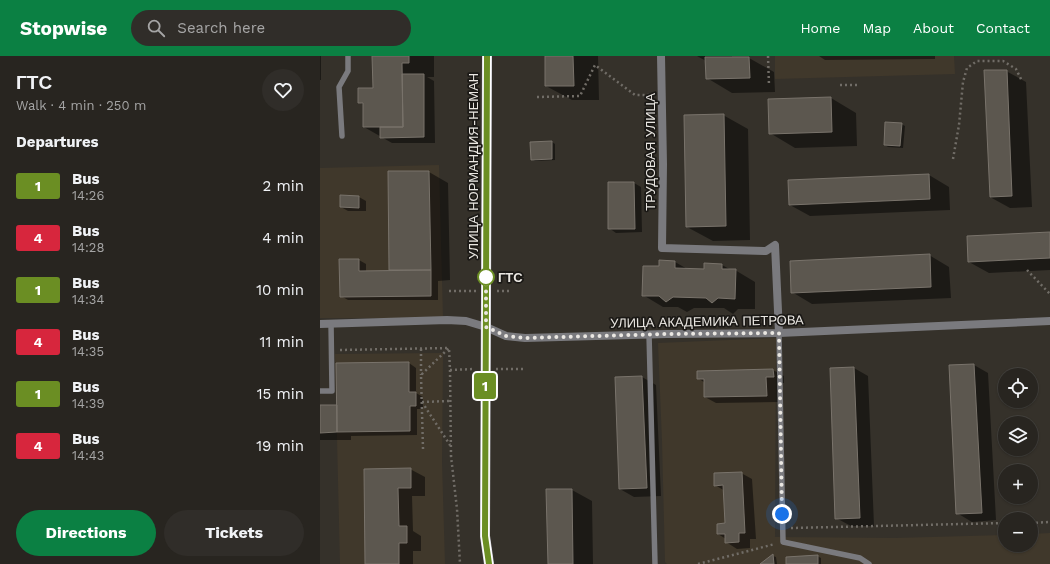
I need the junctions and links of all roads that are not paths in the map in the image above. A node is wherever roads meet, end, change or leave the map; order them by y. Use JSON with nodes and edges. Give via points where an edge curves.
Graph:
{"nodes":[{"id":1,"x":348,"y":56,"type":"edge"},
{"id":2,"x":487,"y":56,"type":"edge"},
{"id":3,"x":661,"y":56,"type":"edge"},
{"id":4,"x":342,"y":136,"type":"dead end"},
{"id":5,"x":1050,"y":321,"type":"edge"},
{"id":6,"x":331,"y":323,"type":"junction"},
{"id":7,"x":320,"y":324,"type":"edge"},
{"id":8,"x":486,"y":327,"type":"junction"},
{"id":9,"x":779,"y":333,"type":"junction"},
{"id":10,"x":649,"y":334,"type":"junction"},
{"id":11,"x":320,"y":391,"type":"edge"},
{"id":12,"x":489,"y":564,"type":"edge"},
{"id":13,"x":655,"y":564,"type":"edge"},
{"id":14,"x":869,"y":564,"type":"edge"}],
"edges":[{"from":1,"to":4,"type":"lane","via":[[348,71],[339,87]]},
{"from":2,"to":8,"type":"main road","name":"УЛИЦА НОРМАНДИЯ-НЕМАН"},
{"from":3,"to":9,"type":"street","name":"ТРУДОВАЯ УЛИЦА","via":[[662,248],[766,251],[775,245]]},
{"from":5,"to":9,"type":"street","name":"УЛИЦА АКАДЕМИКА ПЕТРОВА"},
{"from":6,"to":7,"type":"street","name":"УЛИЦА АКАДЕМИКА ПЕТРОВА"},
{"from":6,"to":8,"type":"street","name":"УЛИЦА АКАДЕМИКА ПЕТРОВА","via":[[448,320],[466,321]]},
{"from":6,"to":11,"type":"lane","via":[[332,391]]},
{"from":8,"to":10,"type":"street","name":"УЛИЦА АКАДЕМИКА ПЕТРОВА","via":[[506,336],[525,338]]},
{"from":8,"to":12,"type":"main road","name":"УЛИЦА НОРМАНДИЯ-НЕМАН","via":[[485,536]]},
{"from":9,"to":10,"type":"street","name":"УЛИЦА АКАДЕМИКА ПЕТРОВА"},
{"from":9,"to":14,"type":"lane","via":[[783,542],[860,558]]},
{"from":10,"to":13,"type":"lane"}]}
